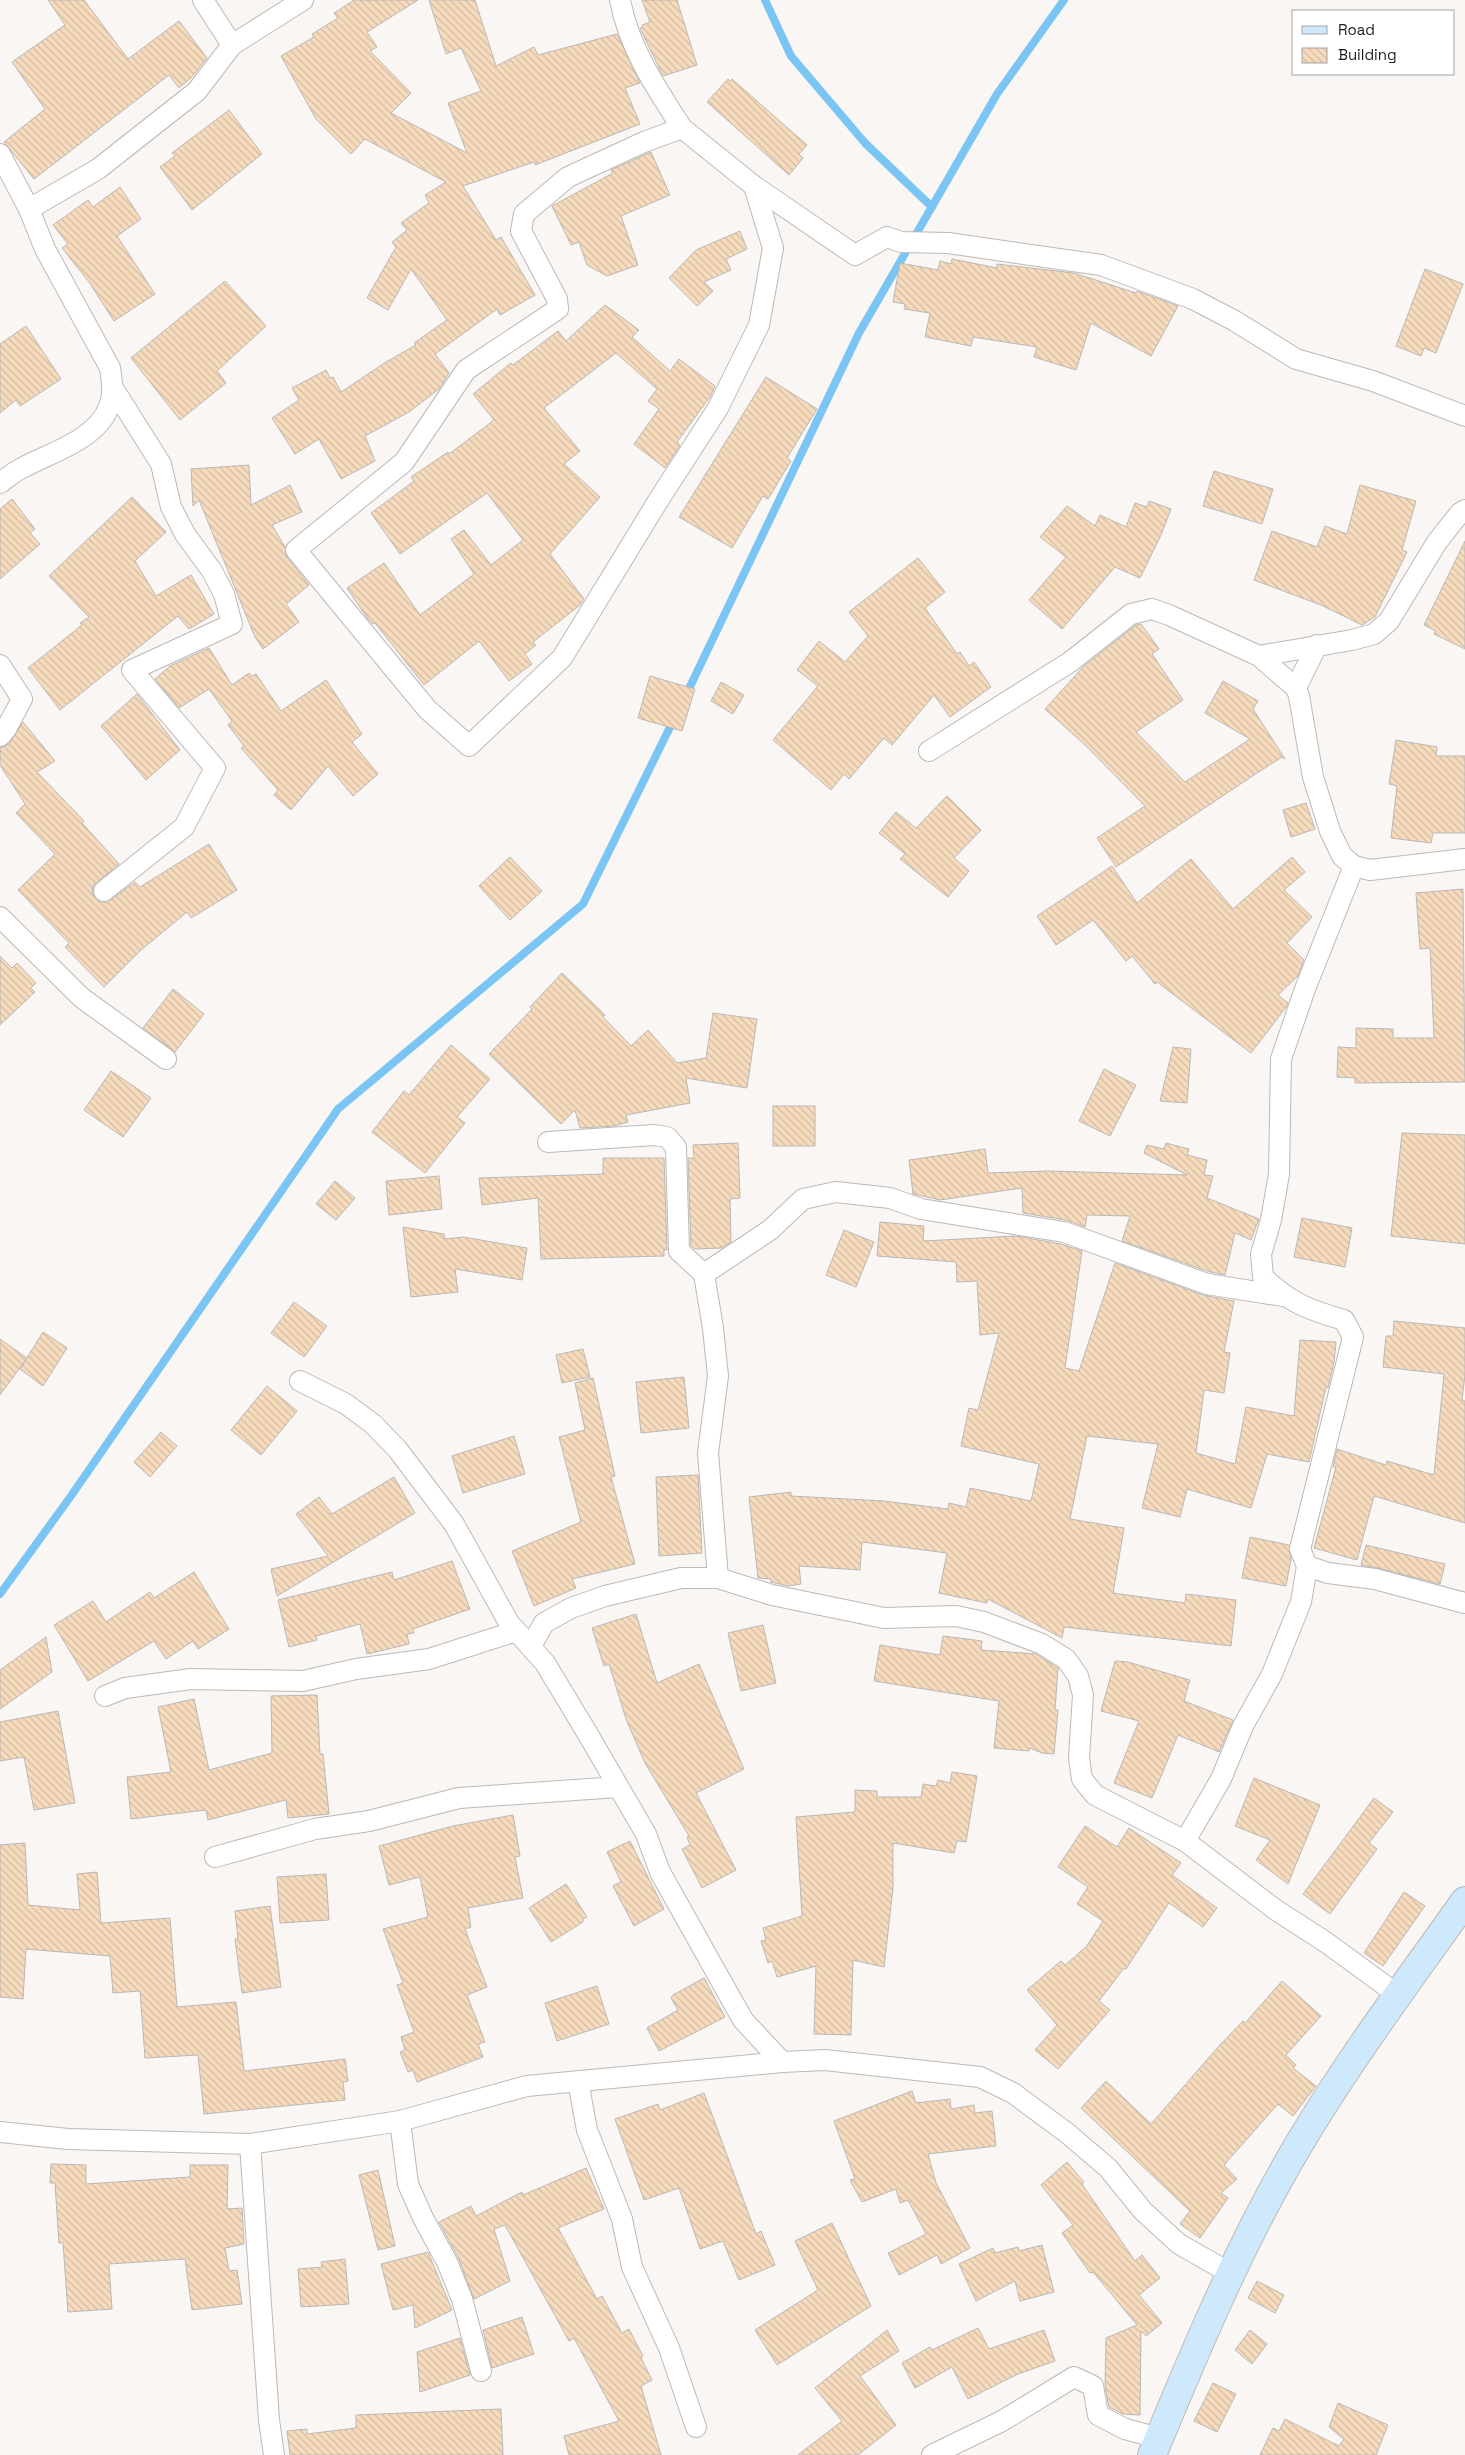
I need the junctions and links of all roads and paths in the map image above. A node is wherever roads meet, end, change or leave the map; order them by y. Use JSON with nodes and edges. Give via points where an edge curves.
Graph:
{"nodes":[{"id":1,"x":203,"y":0,"type":"edge"},
{"id":2,"x":303,"y":0,"type":"edge"},
{"id":3,"x":620,"y":0,"type":"edge"},
{"id":4,"x":232,"y":46,"type":"junction"},
{"id":5,"x":682,"y":128,"type":"junction"},
{"id":6,"x":3,"y":167,"type":"edge"},
{"id":7,"x":754,"y":186,"type":"junction"},
{"id":8,"x":29,"y":209,"type":"junction"},
{"id":9,"x":113,"y":388,"type":"junction"},
{"id":10,"x":1465,"y":416,"type":"edge"},
{"id":11,"x":0,"y":483,"type":"edge"},
{"id":12,"x":1465,"y":510,"type":"edge"},
{"id":13,"x":1317,"y":645,"type":"junction"},
{"id":14,"x":1259,"y":656,"type":"junction"},
{"id":15,"x":0,"y":665,"type":"edge"},
{"id":16,"x":1296,"y":688,"type":"junction"},
{"id":17,"x":0,"y":736,"type":"edge"},
{"id":18,"x":929,"y":751,"type":"dead end"},
{"id":19,"x":1465,"y":859,"type":"edge"},
{"id":20,"x":1354,"y":866,"type":"junction"},
{"id":21,"x":104,"y":891,"type":"dead end"},
{"id":22,"x":0,"y":917,"type":"edge"},
{"id":23,"x":166,"y":1059,"type":"dead end"},
{"id":24,"x":548,"y":1142,"type":"dead end"},
{"id":25,"x":704,"y":1274,"type":"junction"},
{"id":26,"x":1282,"y":1296,"type":"junction"},
{"id":27,"x":300,"y":1381,"type":"dead end"},
{"id":28,"x":1307,"y":1566,"type":"junction"},
{"id":29,"x":718,"y":1578,"type":"junction"},
{"id":30,"x":1465,"y":1603,"type":"edge"},
{"id":31,"x":516,"y":1631,"type":"junction"},
{"id":32,"x":531,"y":1646,"type":"junction"},
{"id":33,"x":105,"y":1696,"type":"dead end"},
{"id":34,"x":618,"y":1787,"type":"junction"},
{"id":35,"x":1185,"y":1841,"type":"junction"},
{"id":36,"x":215,"y":1857,"type":"dead end"},
{"id":37,"x":1465,"y":1901,"type":"edge"},
{"id":38,"x":1398,"y":1995,"type":"junction"},
{"id":39,"x":782,"y":2062,"type":"junction"},
{"id":40,"x":578,"y":2081,"type":"junction"},
{"id":41,"x":400,"y":2121,"type":"junction"},
{"id":42,"x":0,"y":2132,"type":"edge"},
{"id":43,"x":250,"y":2144,"type":"junction"},
{"id":44,"x":1230,"y":2273,"type":"junction"},
{"id":45,"x":481,"y":2371,"type":"dead end"},
{"id":46,"x":696,"y":2427,"type":"dead end"},
{"id":47,"x":1155,"y":2447,"type":"edge"},
{"id":48,"x":274,"y":2455,"type":"edge"},
{"id":49,"x":932,"y":2455,"type":"edge"}],
"edges":[{"from":1,"to":4,"type":"street"},
{"from":2,"to":4,"type":"street"},
{"from":3,"to":5,"type":"street","via":[[646,72]]},
{"from":4,"to":8,"type":"street","via":[[197,91],[169,114],[98,169]]},
{"from":5,"to":7,"type":"street"},
{"from":5,"to":7,"type":"street","via":[[568,177],[524,214],[521,231],[558,309],[466,370],[404,462],[296,550],[427,709],[469,746],[562,658],[718,408],[759,325],[773,248]]},
{"from":6,"to":8,"type":"street"},
{"from":7,"to":10,"type":"street","via":[[855,254],[887,237],[901,242],[948,244],[1100,265],[1192,299],[1296,359],[1373,381]]},
{"from":8,"to":9,"type":"street","via":[[45,249],[110,368]]},
{"from":9,"to":11,"type":"street","via":[[110,407],[96,428]]},
{"from":9,"to":21,"type":"street","via":[[161,464],[171,507],[224,594],[232,624],[132,670],[215,768],[184,827]]},
{"from":12,"to":13,"type":"street","via":[[1437,542],[1389,621],[1374,634]]},
{"from":13,"to":14,"type":"street"},
{"from":13,"to":16,"type":"street"},
{"from":14,"to":16,"type":"street"},
{"from":14,"to":18,"type":"street","via":[[1152,609],[1132,614],[1070,662]]},
{"from":15,"to":17,"type":"street","via":[[22,699]]},
{"from":16,"to":20,"type":"street","via":[[1313,777],[1330,830],[1342,856]]},
{"from":19,"to":20,"type":"street","via":[[1370,870]]},
{"from":20,"to":26,"type":"street","via":[[1281,1059],[1279,1174],[1272,1220],[1261,1254],[1263,1277]]},
{"from":22,"to":23,"type":"street","via":[[82,998]]},
{"from":24,"to":25,"type":"street","via":[[654,1135],[667,1137],[676,1148],[679,1251]]},
{"from":25,"to":26,"type":"street","via":[[770,1230],[803,1199],[836,1192],[890,1198],[921,1210],[1064,1232],[1207,1284]]},
{"from":25,"to":29,"type":"street","via":[[718,1376],[708,1453]]},
{"from":26,"to":28,"type":"street","via":[[1318,1313],[1344,1320],[1353,1336],[1300,1549]]},
{"from":27,"to":31,"type":"street","via":[[346,1404],[373,1424],[398,1450],[454,1524]]},
{"from":28,"to":30,"type":"street","via":[[1328,1573],[1375,1579]]},
{"from":28,"to":35,"type":"street","via":[[1301,1602],[1272,1674],[1243,1726],[1221,1779]]},
{"from":29,"to":32,"type":"street","via":[[681,1578],[605,1596],[571,1608],[544,1623]]},
{"from":29,"to":35,"type":"street","via":[[772,1595],[884,1618],[956,1616],[984,1622],[1042,1644],[1066,1659],[1078,1676],[1083,1695],[1079,1758],[1082,1779],[1095,1795]]},
{"from":31,"to":32,"type":"street"},
{"from":31,"to":33,"type":"street","via":[[429,1658],[303,1681],[191,1678],[125,1688]]},
{"from":32,"to":34,"type":"street","via":[[545,1663]]},
{"from":34,"to":36,"type":"street","via":[[459,1798],[369,1821],[315,1829]]},
{"from":34,"to":39,"type":"street","via":[[646,1834],[660,1872],[743,2020]]},
{"from":35,"to":38,"type":"street","via":[[1276,1910],[1328,1943]]},
{"from":37,"to":38,"type":"street"},
{"from":38,"to":44,"type":"street","via":[[1298,2145]]},
{"from":39,"to":40,"type":"street"},
{"from":39,"to":44,"type":"street","via":[[825,2060],[980,2077],[1013,2093],[1067,2132],[1108,2168],[1143,2211],[1179,2244]]},
{"from":40,"to":41,"type":"street","via":[[527,2086]]},
{"from":40,"to":46,"type":"street","via":[[587,2130],[622,2219],[632,2267],[669,2348]]},
{"from":41,"to":43,"type":"street"},
{"from":41,"to":45,"type":"street","via":[[408,2184],[462,2298]]},
{"from":42,"to":43,"type":"street","via":[[68,2139]]},
{"from":43,"to":48,"type":"street"},
{"from":44,"to":47,"type":"street"},
{"from":47,"to":49,"type":"street","via":[[1098,2415],[1093,2386],[1074,2377],[1002,2421]]}]}
